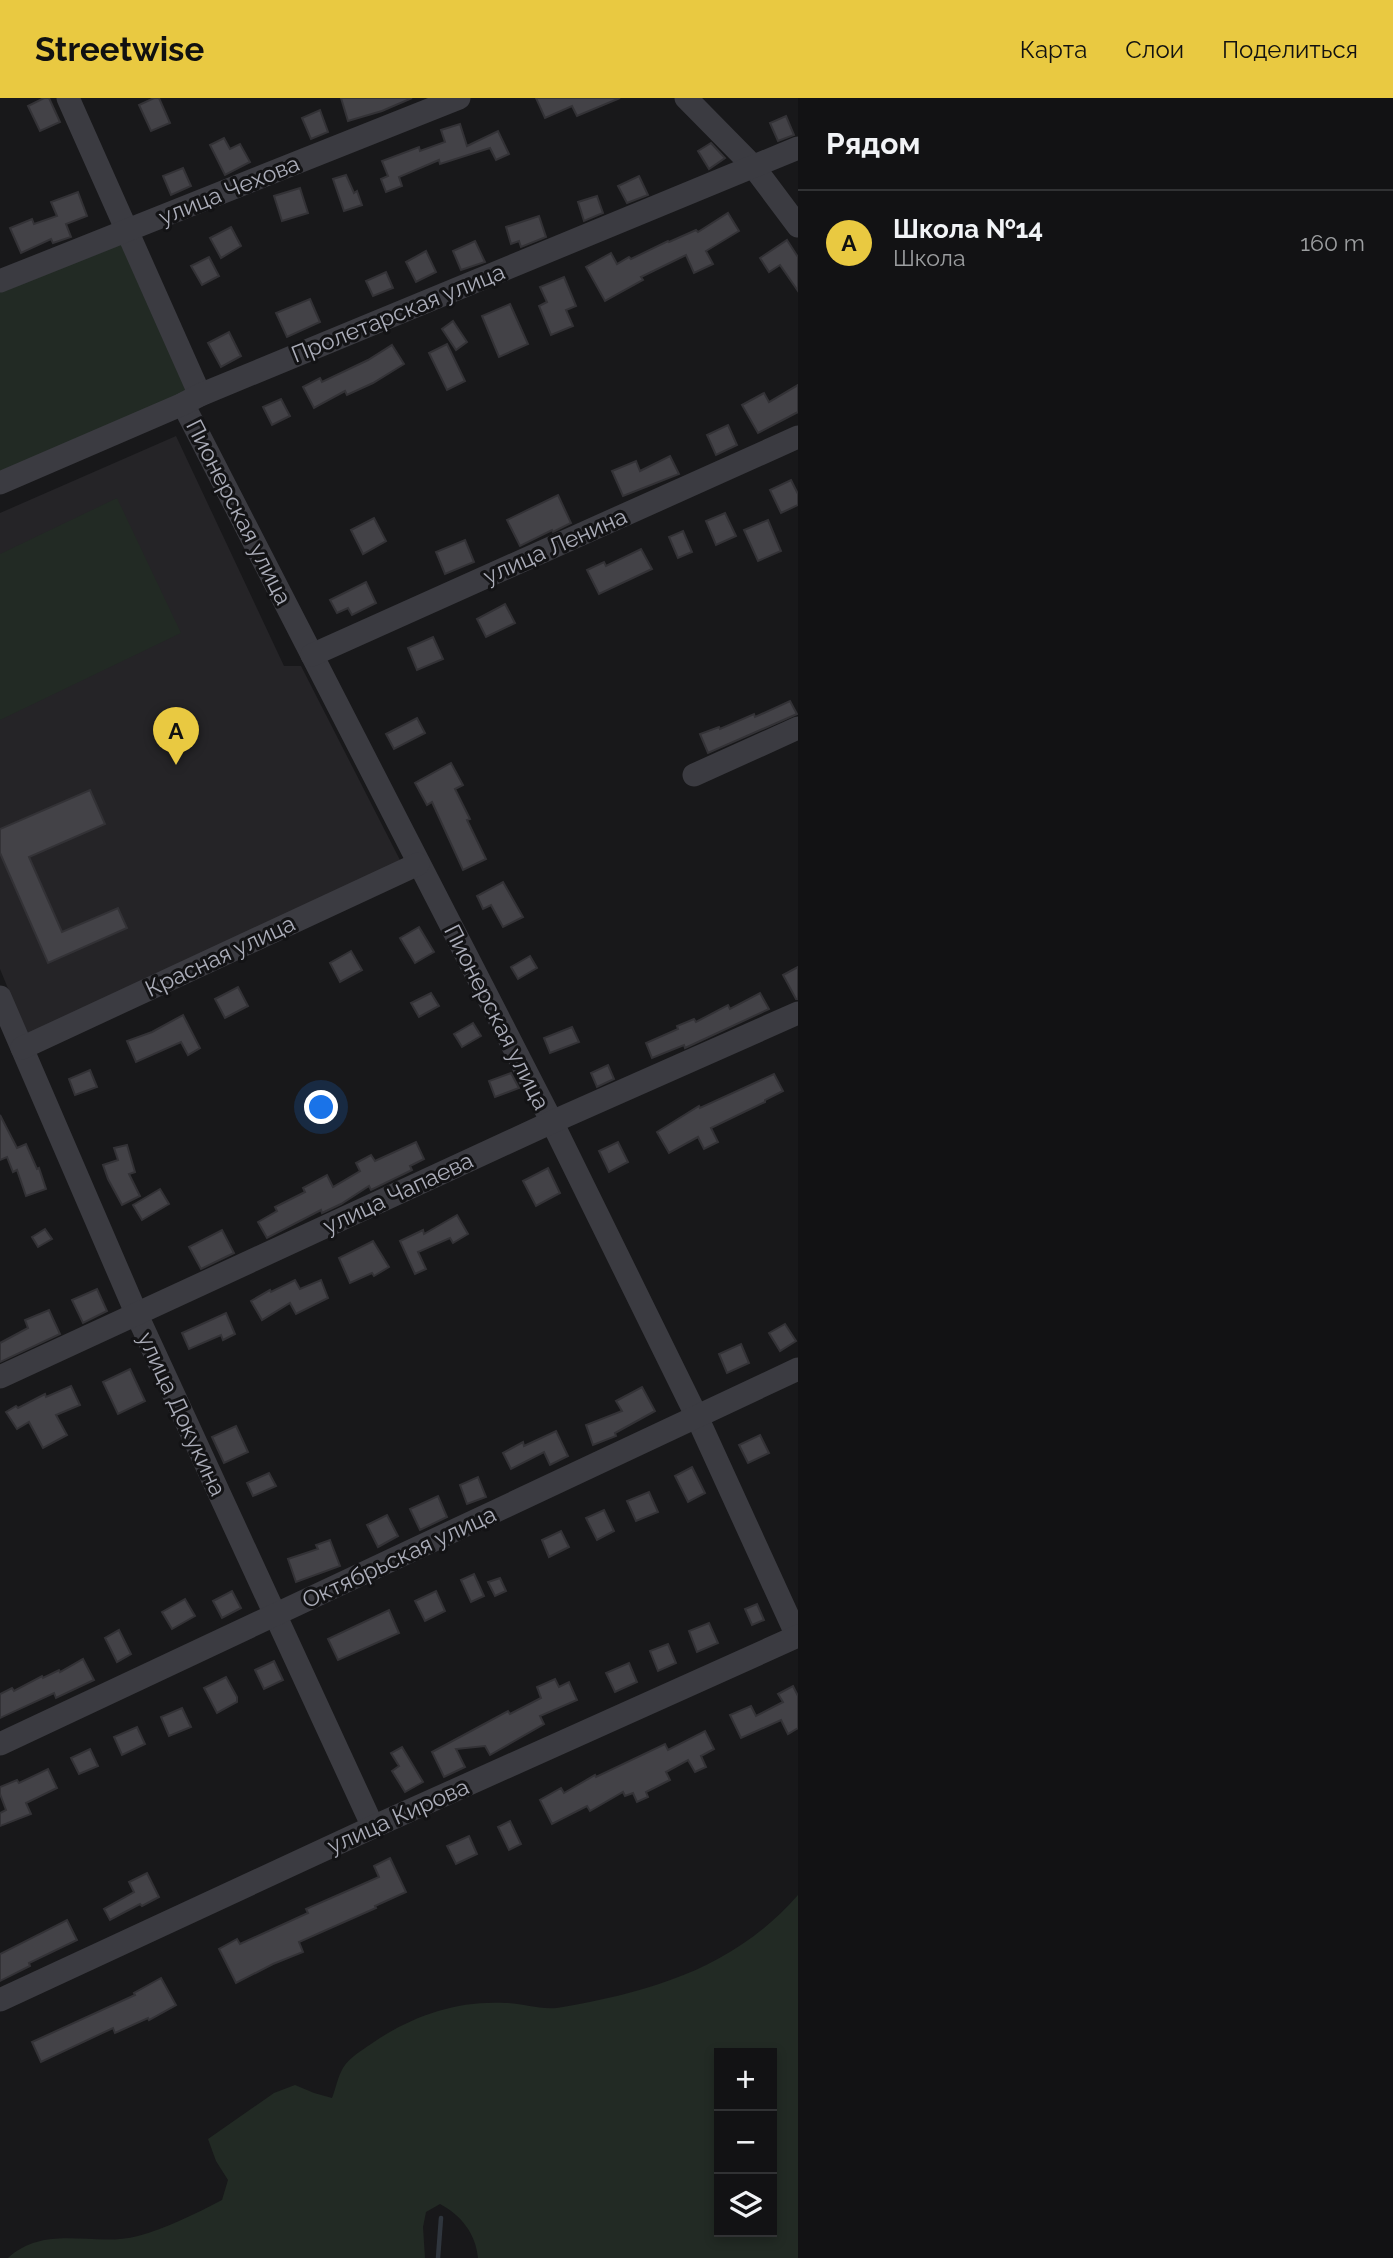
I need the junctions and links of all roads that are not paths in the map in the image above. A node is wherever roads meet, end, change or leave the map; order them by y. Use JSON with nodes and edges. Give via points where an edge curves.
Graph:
{"nodes":[{"id":1,"x":68,"y":98,"type":"edge"},
{"id":2,"x":458,"y":98,"type":"edge"},
{"id":3,"x":686,"y":98,"type":"edge"},
{"id":4,"x":798,"y":148,"type":"edge"},
{"id":5,"x":753,"y":166,"type":"junction"},
{"id":6,"x":798,"y":226,"type":"edge"},
{"id":7,"x":127,"y":231,"type":"junction"},
{"id":8,"x":0,"y":281,"type":"edge"},
{"id":9,"x":192,"y":400,"type":"junction"},
{"id":10,"x":798,"y":438,"type":"edge"},
{"id":11,"x":0,"y":483,"type":"edge"},
{"id":12,"x":312,"y":655,"type":"junction"},
{"id":13,"x":798,"y":728,"type":"edge"},
{"id":14,"x":694,"y":775,"type":"dead end"},
{"id":15,"x":418,"y":864,"type":"junction"},
{"id":16,"x":0,"y":997,"type":"edge"},
{"id":17,"x":798,"y":1013,"type":"edge"},
{"id":18,"x":22,"y":1048,"type":"junction"},
{"id":19,"x":552,"y":1122,"type":"junction"},
{"id":20,"x":137,"y":1315,"type":"junction"},
{"id":21,"x":798,"y":1369,"type":"edge"},
{"id":22,"x":0,"y":1377,"type":"edge"},
{"id":23,"x":697,"y":1417,"type":"junction"},
{"id":24,"x":275,"y":1615,"type":"junction"},
{"id":25,"x":798,"y":1636,"type":"edge"},
{"id":26,"x":0,"y":1745,"type":"edge"},
{"id":27,"x":373,"y":1827,"type":"junction"},
{"id":28,"x":0,"y":2000,"type":"edge"}],
"edges":[{"from":1,"to":7,"type":"street","name":"Пионерская улица"},
{"from":2,"to":7,"type":"street","name":"улица Чехова"},
{"from":3,"to":5,"type":"street"},
{"from":4,"to":5,"type":"street","name":"Пролетарская улица"},
{"from":5,"to":6,"type":"street"},
{"from":5,"to":9,"type":"street","name":"Пролетарская улица"},
{"from":7,"to":8,"type":"street","name":"улица Чехова"},
{"from":7,"to":9,"type":"street","name":"Пионерская улица"},
{"from":9,"to":11,"type":"street","name":"Пролетарская улица"},
{"from":9,"to":12,"type":"street","name":"Пионерская улица"},
{"from":10,"to":12,"type":"street","name":"улица Ленина"},
{"from":12,"to":15,"type":"street","name":"Пионерская улица"},
{"from":13,"to":14,"type":"street"},
{"from":15,"to":18,"type":"street","name":"Красная улица"},
{"from":15,"to":19,"type":"street","name":"Пионерская улица"},
{"from":16,"to":18,"type":"street","name":"улица Докукина"},
{"from":17,"to":19,"type":"street","name":"улица Чапаева"},
{"from":18,"to":20,"type":"street","name":"улица Докукина"},
{"from":19,"to":20,"type":"street","name":"улица Чапаева"},
{"from":19,"to":23,"type":"street","name":"Пионерская улица"},
{"from":20,"to":22,"type":"street","name":"улица Чапаева"},
{"from":20,"to":24,"type":"street","name":"улица Докукина"},
{"from":21,"to":23,"type":"street","name":"Октябрьская улица"},
{"from":23,"to":24,"type":"street","name":"Октябрьская улица"},
{"from":23,"to":25,"type":"street","name":"Пионерская улица"},
{"from":24,"to":26,"type":"street","name":"Октябрьская улица"},
{"from":24,"to":27,"type":"street","name":"улица Докукина"},
{"from":25,"to":27,"type":"street","name":"улица Кирова"},
{"from":27,"to":28,"type":"street","name":"улица Кирова"}]}
